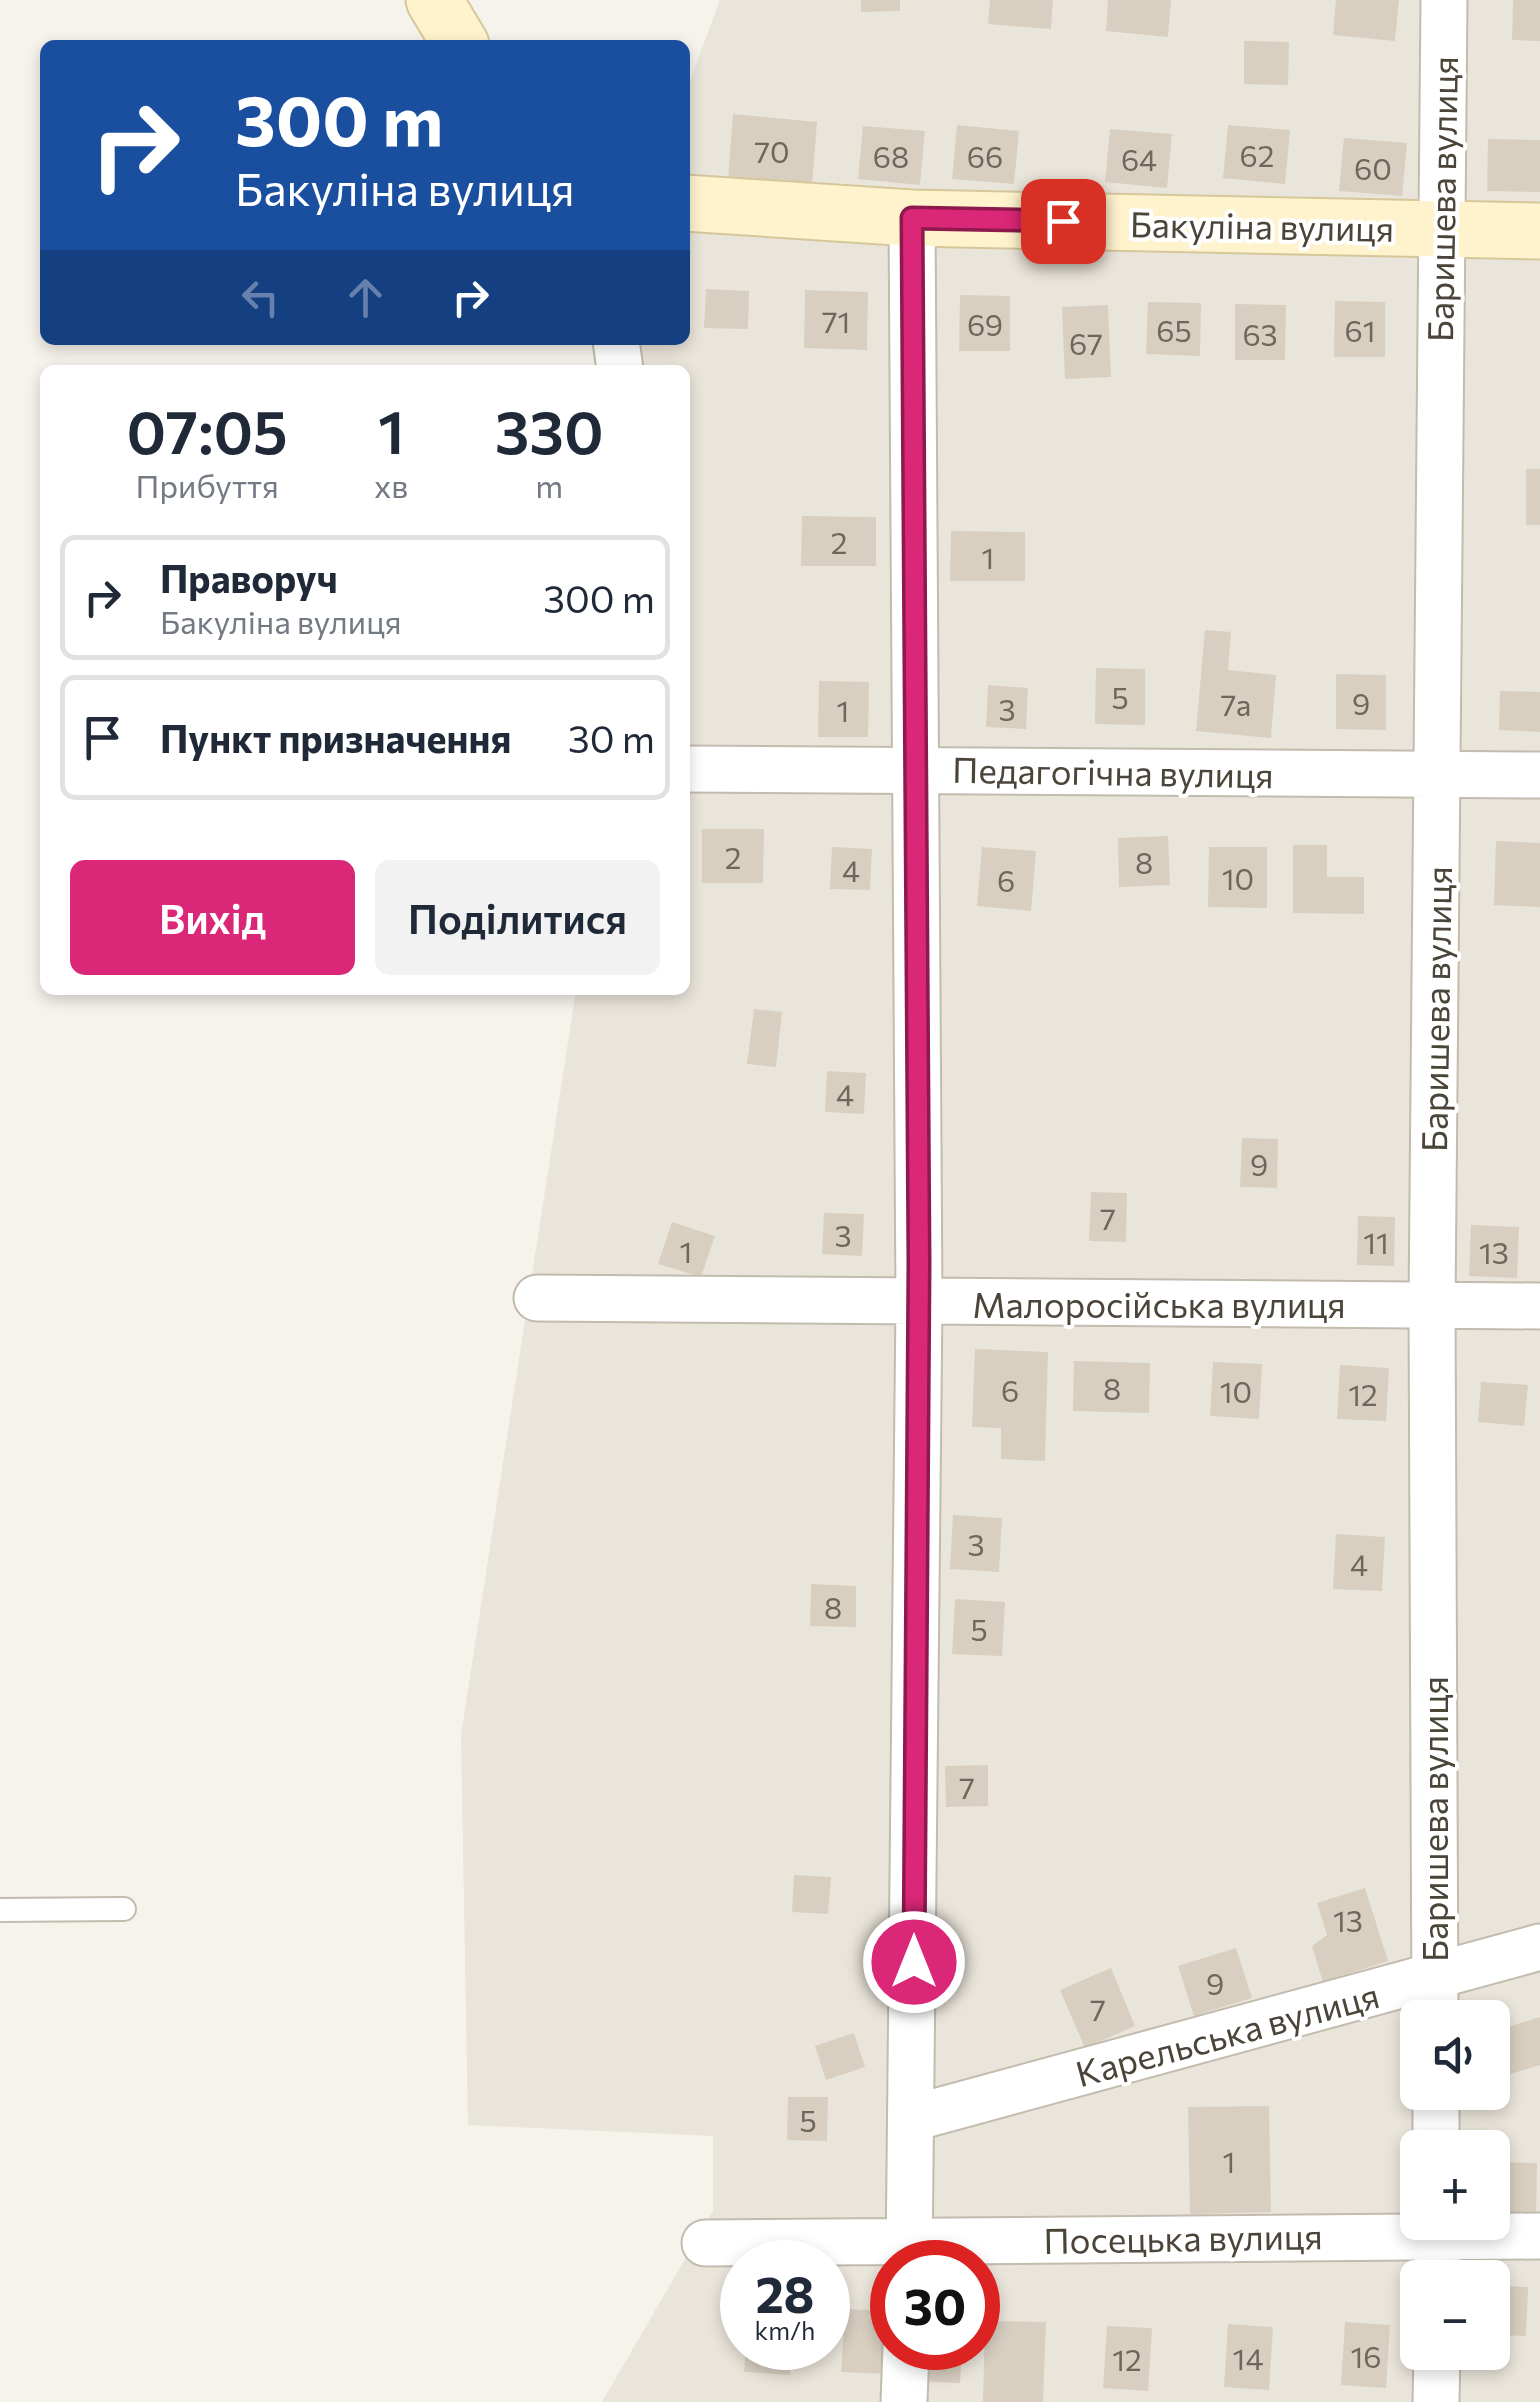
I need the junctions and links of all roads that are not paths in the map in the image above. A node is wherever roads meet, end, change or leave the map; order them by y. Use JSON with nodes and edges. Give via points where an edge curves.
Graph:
{"nodes":[{"id":1,"x":434,"y":0,"type":"edge"},
{"id":2,"x":1444,"y":0,"type":"edge"},
{"id":3,"x":457,"y":40,"type":"edge"},
{"id":4,"x":690,"y":203,"type":"edge"},
{"id":5,"x":912,"y":218,"type":"junction"},
{"id":6,"x":1440,"y":229,"type":"junction"},
{"id":7,"x":1540,"y":231,"type":"edge"},
{"id":8,"x":917,"y":768,"type":"junction"},
{"id":9,"x":690,"y":769,"type":"edge"},
{"id":10,"x":1438,"y":775,"type":"junction"},
{"id":11,"x":1540,"y":775,"type":"edge"},
{"id":12,"x":538,"y":1298,"type":"dead end"},
{"id":13,"x":919,"y":1301,"type":"junction"},
{"id":14,"x":1432,"y":1305,"type":"junction"},
{"id":15,"x":1540,"y":1306,"type":"edge"},
{"id":16,"x":124,"y":1909,"type":"dead end"},
{"id":17,"x":0,"y":1910,"type":"edge"},
{"id":18,"x":1540,"y":1947,"type":"edge"},
{"id":19,"x":1434,"y":1998,"type":"edge"},
{"id":20,"x":913,"y":2118,"type":"junction"},
{"id":21,"x":1540,"y":2236,"type":"edge"},
{"id":22,"x":910,"y":2240,"type":"edge"},
{"id":23,"x":705,"y":2243,"type":"dead end"},
{"id":24,"x":1438,"y":2245,"type":"edge"},
{"id":25,"x":870,"y":2250,"type":"edge"},
{"id":26,"x":1000,"y":2251,"type":"edge"},
{"id":27,"x":905,"y":2370,"type":"edge"},
{"id":28,"x":1436,"y":2370,"type":"edge"},
{"id":29,"x":904,"y":2402,"type":"edge"},
{"id":30,"x":1436,"y":2402,"type":"edge"}],
"edges":[{"from":1,"to":3,"type":"street"},
{"from":2,"to":6,"type":"street","name":"Баришева вулиця"},
{"from":4,"to":5,"type":"street","name":"Бакуліна вулиця"},
{"from":5,"to":6,"type":"street","name":"Бакуліна вулиця"},
{"from":5,"to":8,"type":"street"},
{"from":6,"to":7,"type":"street","name":"Бакуліна вулиця"},
{"from":6,"to":10,"type":"street","name":"Баришева вулиця"},
{"from":8,"to":9,"type":"street","name":"Педагогічна вулиця"},
{"from":8,"to":10,"type":"street","name":"Педагогічна вулиця"},
{"from":8,"to":13,"type":"street"},
{"from":10,"to":11,"type":"street","name":"Педагогічна вулиця"},
{"from":10,"to":14,"type":"street","name":"Баришева вулиця"},
{"from":12,"to":13,"type":"street","name":"Малоросійська вулиця"},
{"from":13,"to":14,"type":"street","name":"Малоросійська вулиця"},
{"from":13,"to":20,"type":"street"},
{"from":14,"to":15,"type":"street","name":"Малоросійська вулиця"},
{"from":14,"to":19,"type":"street","name":"Баришева вулиця"},
{"from":16,"to":17,"type":"lane"},
{"from":18,"to":19,"type":"street","name":"Карельська вулиця"},
{"from":19,"to":20,"type":"street","name":"Карельська вулиця"},
{"from":20,"to":22,"type":"street"},
{"from":21,"to":24,"type":"street","name":"Посецька вулиця"},
{"from":23,"to":25,"type":"street","name":"Посецька вулиця"},
{"from":24,"to":26,"type":"street","name":"Посецька вулиця"},
{"from":27,"to":29,"type":"street"},
{"from":28,"to":30,"type":"street"}]}
